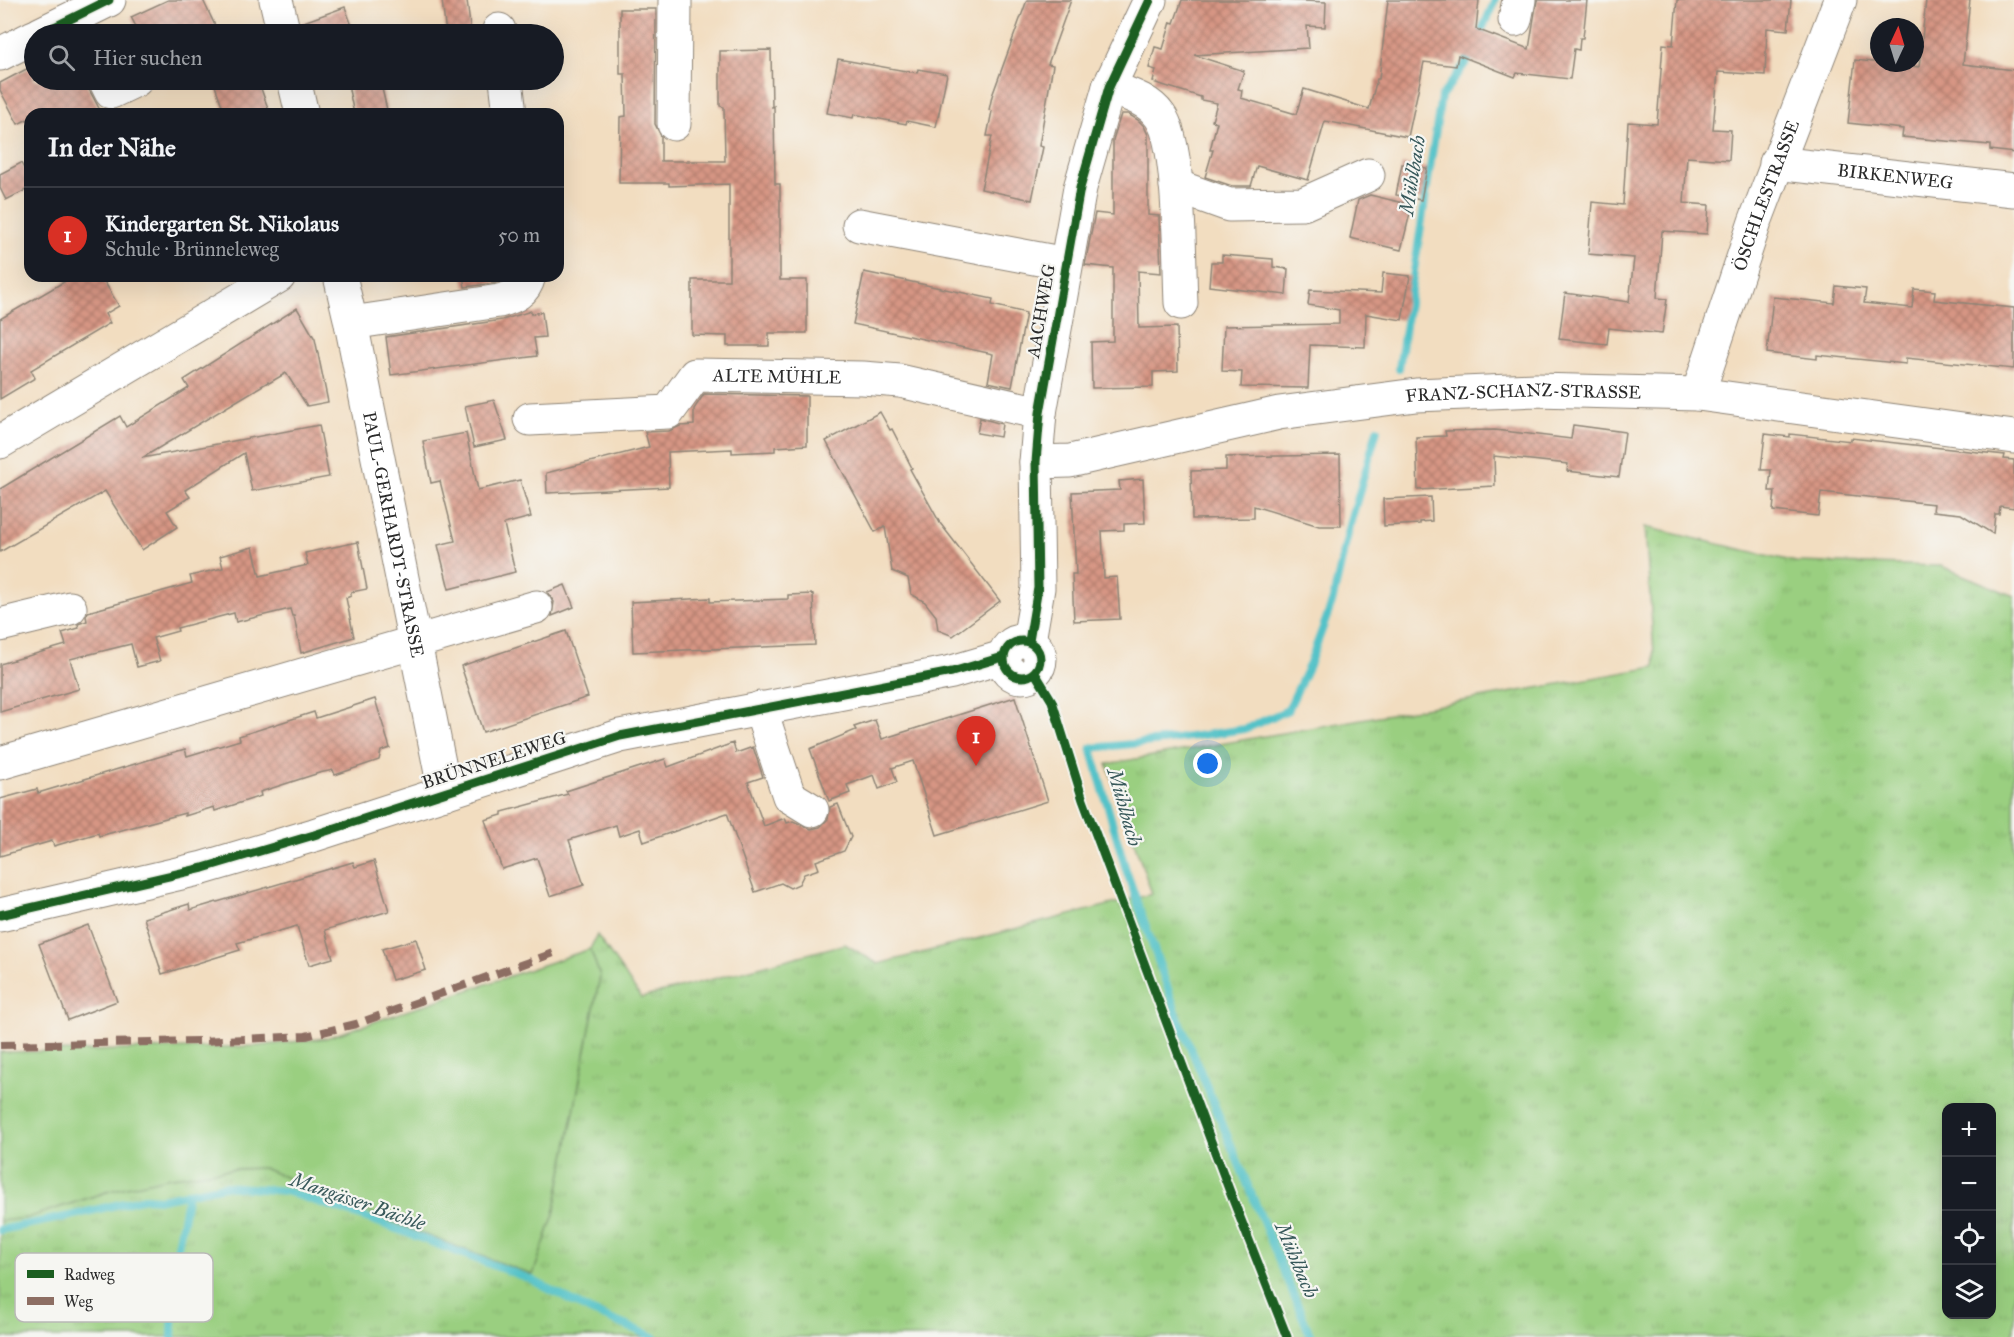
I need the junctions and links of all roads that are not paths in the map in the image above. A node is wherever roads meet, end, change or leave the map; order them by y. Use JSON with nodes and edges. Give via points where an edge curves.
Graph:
{"nodes":[{"id":1,"x":109,"y":0,"type":"edge"},
{"id":2,"x":276,"y":0,"type":"edge"},
{"id":3,"x":675,"y":0,"type":"edge"},
{"id":4,"x":1840,"y":0,"type":"edge"},
{"id":5,"x":1141,"y":3,"type":"edge"},
{"id":6,"x":81,"y":24,"type":"edge"},
{"id":7,"x":282,"y":24,"type":"edge"},
{"id":8,"x":24,"y":42,"type":"edge"},
{"id":9,"x":0,"y":54,"type":"edge"},
{"id":10,"x":1109,"y":87,"type":"junction"},
{"id":11,"x":296,"y":90,"type":"edge"},
{"id":12,"x":507,"y":90,"type":"edge"},
{"id":13,"x":301,"y":108,"type":"edge"},
{"id":14,"x":509,"y":108,"type":"edge"},
{"id":15,"x":674,"y":124,"type":"dead end"},
{"id":16,"x":1776,"y":163,"type":"junction"},
{"id":17,"x":1368,"y":175,"type":"dead end"},
{"id":18,"x":1176,"y":186,"type":"junction"},
{"id":19,"x":2014,"y":190,"type":"edge"},
{"id":20,"x":859,"y":225,"type":"dead end"},
{"id":21,"x":1066,"y":264,"type":"junction"},
{"id":22,"x":269,"y":282,"type":"edge"},
{"id":23,"x":341,"y":282,"type":"edge"},
{"id":24,"x":527,"y":282,"type":"edge"},
{"id":25,"x":1181,"y":303,"type":"dead end"},
{"id":26,"x":351,"y":323,"type":"junction"},
{"id":27,"x":1698,"y":394,"type":"junction"},
{"id":28,"x":1040,"y":413,"type":"junction"},
{"id":29,"x":530,"y":418,"type":"dead end"},
{"id":30,"x":2014,"y":437,"type":"edge"},
{"id":31,"x":0,"y":442,"type":"edge"},
{"id":32,"x":1036,"y":462,"type":"junction"},
{"id":33,"x":536,"y":607,"type":"dead end"},
{"id":34,"x":70,"y":608,"type":"dead end"},
{"id":35,"x":0,"y":625,"type":"edge"},
{"id":36,"x":415,"y":641,"type":"junction"},
{"id":37,"x":1016,"y":649,"type":"joint"},
{"id":38,"x":760,"y":708,"type":"junction"},
{"id":39,"x":0,"y":763,"type":"edge"},
{"id":40,"x":445,"y":793,"type":"junction"},
{"id":41,"x":812,"y":810,"type":"dead end"},
{"id":42,"x":0,"y":915,"type":"edge"}],
"edges":[{"from":1,"to":6,"type":"street"},
{"from":2,"to":7,"type":"street"},
{"from":3,"to":15,"type":"street"},
{"from":4,"to":16,"type":"street","name":"ÖSCHLESTRASSE"},
{"from":5,"to":10,"type":"street","name":"AACHWEG"},
{"from":8,"to":9,"type":"street"},
{"from":10,"to":18,"type":"street","via":[[1144,101],[1161,116],[1170,139]]},
{"from":10,"to":21,"type":"street","name":"AACHWEG","via":[[1080,188]]},
{"from":11,"to":13,"type":"street"},
{"from":12,"to":14,"type":"street"},
{"from":16,"to":19,"type":"street","name":"BIRKENWEG"},
{"from":16,"to":27,"type":"street","name":"ÖSCHLESTRASSE"},
{"from":17,"to":18,"type":"street","via":[[1303,204],[1228,205]]},
{"from":18,"to":25,"type":"street"},
{"from":20,"to":21,"type":"street"},
{"from":21,"to":28,"type":"street","name":"AACHWEG"},
{"from":22,"to":31,"type":"street"},
{"from":23,"to":26,"type":"street","name":"PAUL-GERHARDT-STRASSE"},
{"from":24,"to":26,"type":"street","via":[[522,291],[499,301]]},
{"from":26,"to":36,"type":"street","name":"PAUL-GERHARDT-STRASSE"},
{"from":27,"to":30,"type":"street","name":"FRANZ-SCHANZ-STRASSE"},
{"from":27,"to":32,"type":"street","name":"FRANZ-SCHANZ-STRASSE","via":[[1536,390],[1416,395],[1279,413],[1070,461]]},
{"from":28,"to":29,"type":"street","name":"ALTE MÜHLE","via":[[900,381],[695,375],[668,412]]},
{"from":28,"to":32,"type":"street","name":"AACHWEG"},
{"from":32,"to":37,"type":"street","name":"AACHWEG","via":[[1038,588],[1034,620]]},
{"from":33,"to":36,"type":"street"},
{"from":34,"to":35,"type":"street"},
{"from":36,"to":39,"type":"street"},
{"from":36,"to":40,"type":"street","name":"PAUL-GERHARDT-STRASSE"},
{"from":37,"to":38,"type":"street","name":"BRÜNNELEWEG","via":[[951,672]]},
{"from":38,"to":40,"type":"street","name":"BRÜNNELEWEG","via":[[620,736]]},
{"from":38,"to":41,"type":"street","via":[[789,796]]},
{"from":40,"to":42,"type":"street","name":"BRÜNNELEWEG","via":[[203,868]]}]}
